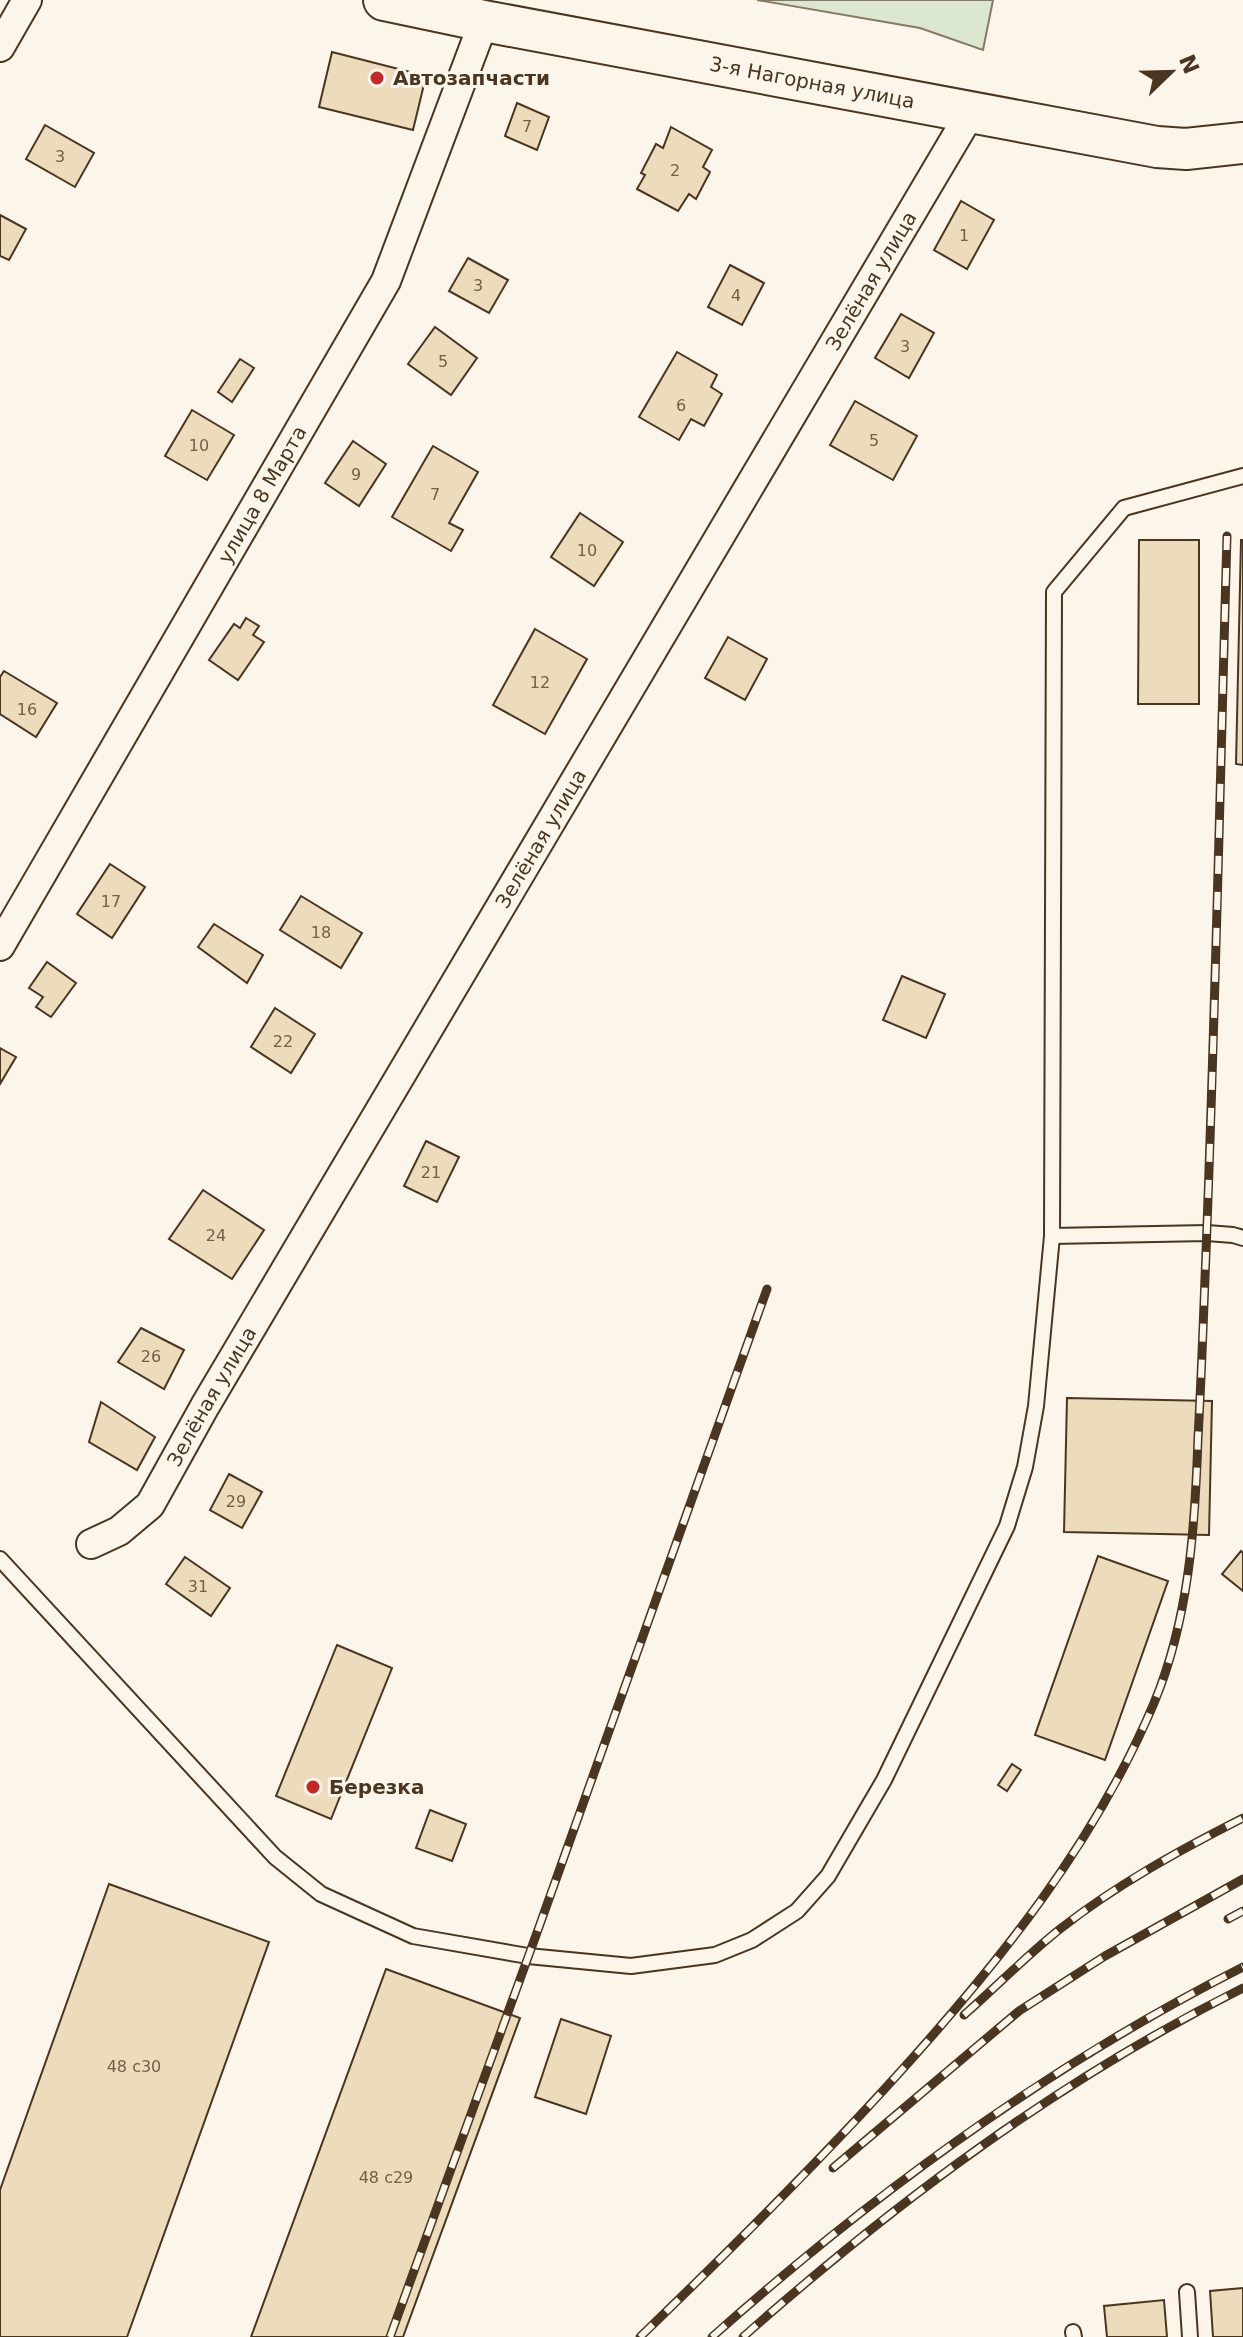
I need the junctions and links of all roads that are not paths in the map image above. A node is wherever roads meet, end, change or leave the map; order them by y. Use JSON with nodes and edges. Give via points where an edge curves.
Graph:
{"nodes":[{"id":1,"x":27,"y":0,"type":"edge"},
{"id":2,"x":384,"y":0,"type":"edge"},
{"id":3,"x":484,"y":21,"type":"junction"},
{"id":4,"x":0,"y":47,"type":"edge"},
{"id":5,"x":971,"y":112,"type":"junction"},
{"id":6,"x":1243,"y":143,"type":"edge"},
{"id":7,"x":1243,"y":476,"type":"edge"},
{"id":8,"x":0,"y":946,"type":"edge"},
{"id":9,"x":1052,"y":1236,"type":"junction"},
{"id":10,"x":1243,"y":1238,"type":"edge"},
{"id":11,"x":91,"y":1544,"type":"dead end"},
{"id":12,"x":0,"y":1559,"type":"edge"},
{"id":13,"x":1187,"y":2292,"type":"dead end"},
{"id":14,"x":1190,"y":2337,"type":"edge"}],
"edges":[{"from":1,"to":4,"type":"street"},
{"from":2,"to":3,"type":"street","name":"3-я Нагорная улица"},
{"from":3,"to":5,"type":"street","name":"3-я Нагорная улица"},
{"from":3,"to":8,"type":"street","name":"улица 8 Марта","via":[[386,281]]},
{"from":5,"to":6,"type":"street","name":"3-я Нагорная улица","via":[[1157,147]]},
{"from":5,"to":11,"type":"street","name":"Зелёная улица","via":[[150,1505],[119,1531]]},
{"from":7,"to":9,"type":"lane","via":[[1124,508],[1054,592]]},
{"from":9,"to":10,"type":"lane","via":[[1207,1233]]},
{"from":9,"to":12,"type":"lane","via":[[1036,1406],[1007,1526],[884,1780],[828,1876],[797,1911],[752,1940],[715,1955],[631,1966],[528,1956],[413,1936],[321,1894],[275,1857]]},
{"from":13,"to":14,"type":"lane"}]}
